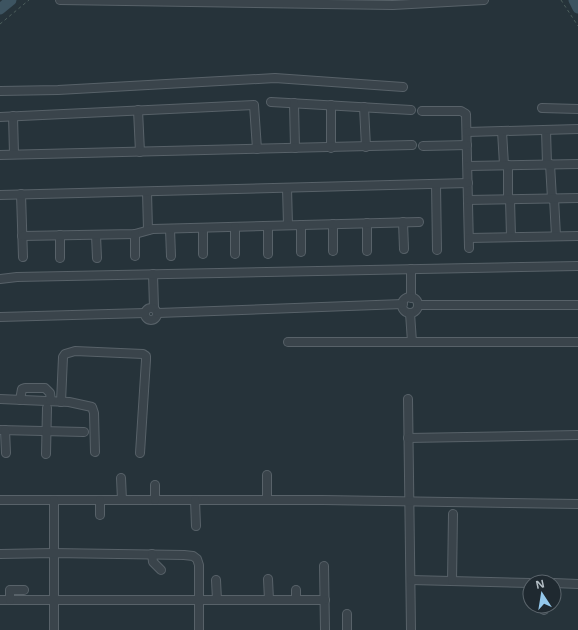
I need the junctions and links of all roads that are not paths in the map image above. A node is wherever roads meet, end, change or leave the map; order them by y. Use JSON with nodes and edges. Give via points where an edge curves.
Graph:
{"nodes":[{"id":1,"x":60,"y":0,"type":"edge"},
{"id":2,"x":479,"y":0,"type":"edge"},
{"id":3,"x":484,"y":0,"type":"edge"},
{"id":4,"x":324,"y":2,"type":"edge"},
{"id":5,"x":403,"y":87,"type":"dead end"},
{"id":6,"x":0,"y":91,"type":"edge"},
{"id":7,"x":271,"y":102,"type":"dead end"},
{"id":8,"x":294,"y":102,"type":"junction"},
{"id":9,"x":331,"y":105,"type":"junction"},
{"id":10,"x":364,"y":107,"type":"junction"},
{"id":11,"x":542,"y":108,"type":"dead end"},
{"id":12,"x":578,"y":109,"type":"edge"},
{"id":13,"x":138,"y":110,"type":"junction"},
{"id":14,"x":411,"y":110,"type":"dead end"},
{"id":15,"x":422,"y":111,"type":"dead end"},
{"id":16,"x":13,"y":116,"type":"junction"},
{"id":17,"x":0,"y":117,"type":"edge"},
{"id":18,"x":578,"y":129,"type":"edge"},
{"id":19,"x":546,"y":130,"type":"junction"},
{"id":20,"x":502,"y":131,"type":"junction"},
{"id":21,"x":467,"y":132,"type":"junction"},
{"id":22,"x":412,"y":145,"type":"dead end"},
{"id":23,"x":467,"y":145,"type":"junction"},
{"id":24,"x":422,"y":146,"type":"dead end"},
{"id":25,"x":366,"y":147,"type":"junction"},
{"id":26,"x":295,"y":148,"type":"junction"},
{"id":27,"x":331,"y":148,"type":"junction"},
{"id":28,"x":257,"y":149,"type":"junction"},
{"id":29,"x":140,"y":152,"type":"junction"},
{"id":30,"x":14,"y":154,"type":"junction"},
{"id":31,"x":0,"y":155,"type":"edge"},
{"id":32,"x":549,"y":164,"type":"junction"},
{"id":33,"x":578,"y":164,"type":"edge"},
{"id":34,"x":506,"y":165,"type":"junction"},
{"id":35,"x":468,"y":166,"type":"junction"},
{"id":36,"x":468,"y":183,"type":"junction"},
{"id":37,"x":436,"y":184,"type":"junction"},
{"id":38,"x":287,"y":188,"type":"junction"},
{"id":39,"x":147,"y":192,"type":"junction"},
{"id":40,"x":21,"y":194,"type":"junction"},
{"id":41,"x":0,"y":195,"type":"edge"},
{"id":42,"x":553,"y":198,"type":"junction"},
{"id":43,"x":578,"y":198,"type":"edge"},
{"id":44,"x":509,"y":199,"type":"junction"},
{"id":45,"x":468,"y":200,"type":"junction"},
{"id":46,"x":403,"y":222,"type":"junction"},
{"id":47,"x":419,"y":222,"type":"dead end"},
{"id":48,"x":367,"y":223,"type":"junction"},
{"id":49,"x":333,"y":224,"type":"junction"},
{"id":50,"x":288,"y":225,"type":"junction"},
{"id":51,"x":301,"y":225,"type":"junction"},
{"id":52,"x":268,"y":226,"type":"junction"},
{"id":53,"x":235,"y":227,"type":"junction"},
{"id":54,"x":203,"y":228,"type":"junction"},
{"id":55,"x":170,"y":229,"type":"junction"},
{"id":56,"x":148,"y":230,"type":"junction"},
{"id":57,"x":134,"y":234,"type":"junction"},
{"id":58,"x":60,"y":235,"type":"junction"},
{"id":59,"x":96,"y":235,"type":"junction"},
{"id":60,"x":22,"y":236,"type":"junction"},
{"id":61,"x":556,"y":236,"type":"junction"},
{"id":62,"x":578,"y":236,"type":"edge"},
{"id":63,"x":511,"y":237,"type":"junction"},
{"id":64,"x":469,"y":238,"type":"junction"},
{"id":65,"x":469,"y":248,"type":"dead end"},
{"id":66,"x":404,"y":249,"type":"dead end"},
{"id":67,"x":437,"y":250,"type":"dead end"},
{"id":68,"x":368,"y":251,"type":"dead end"},
{"id":69,"x":301,"y":252,"type":"dead end"},
{"id":70,"x":333,"y":252,"type":"dead end"},
{"id":71,"x":203,"y":254,"type":"dead end"},
{"id":72,"x":235,"y":254,"type":"dead end"},
{"id":73,"x":268,"y":254,"type":"dead end"},
{"id":74,"x":134,"y":256,"type":"dead end"},
{"id":75,"x":171,"y":256,"type":"dead end"},
{"id":76,"x":23,"y":257,"type":"dead end"},
{"id":77,"x":60,"y":258,"type":"dead end"},
{"id":78,"x":97,"y":258,"type":"dead end"},
{"id":79,"x":578,"y":266,"type":"edge"},
{"id":80,"x":411,"y":269,"type":"junction"},
{"id":81,"x":153,"y":274,"type":"junction"},
{"id":82,"x":0,"y":279,"type":"edge"},
{"id":83,"x":411,"y":298,"type":"junction"},
{"id":84,"x":403,"y":304,"type":"junction"},
{"id":85,"x":418,"y":305,"type":"junction"},
{"id":86,"x":578,"y":305,"type":"edge"},
{"id":87,"x":156,"y":310,"type":"junction"},
{"id":88,"x":410,"y":313,"type":"junction"},
{"id":89,"x":0,"y":317,"type":"edge"},
{"id":90,"x":288,"y":342,"type":"dead end"},
{"id":91,"x":412,"y":342,"type":"junction"},
{"id":92,"x":578,"y":342,"type":"edge"},
{"id":93,"x":0,"y":399,"type":"edge"},
{"id":94,"x":408,"y":399,"type":"dead end"},
{"id":95,"x":20,"y":400,"type":"junction"},
{"id":96,"x":61,"y":402,"type":"junction"},
{"id":97,"x":49,"y":404,"type":"junction"},
{"id":98,"x":3,"y":430,"type":"edge"},
{"id":99,"x":46,"y":430,"type":"junction"},
{"id":100,"x":84,"y":432,"type":"dead end"},
{"id":101,"x":578,"y":436,"type":"edge"},
{"id":102,"x":408,"y":438,"type":"junction"},
{"id":103,"x":95,"y":452,"type":"dead end"},
{"id":104,"x":6,"y":453,"type":"dead end"},
{"id":105,"x":140,"y":453,"type":"dead end"},
{"id":106,"x":46,"y":454,"type":"dead end"},
{"id":107,"x":267,"y":474,"type":"dead end"},
{"id":108,"x":121,"y":478,"type":"dead end"},
{"id":109,"x":155,"y":485,"type":"dead end"},
{"id":110,"x":0,"y":500,"type":"edge"},
{"id":111,"x":54,"y":500,"type":"junction"},
{"id":112,"x":100,"y":500,"type":"junction"},
{"id":113,"x":122,"y":500,"type":"junction"},
{"id":114,"x":155,"y":500,"type":"junction"},
{"id":115,"x":195,"y":500,"type":"junction"},
{"id":116,"x":267,"y":500,"type":"junction"},
{"id":117,"x":409,"y":502,"type":"junction"},
{"id":118,"x":578,"y":504,"type":"edge"},
{"id":119,"x":453,"y":514,"type":"dead end"},
{"id":120,"x":100,"y":515,"type":"dead end"},
{"id":121,"x":196,"y":526,"type":"dead end"},
{"id":122,"x":53,"y":553,"type":"junction"},
{"id":123,"x":0,"y":554,"type":"edge"},
{"id":124,"x":152,"y":554,"type":"junction"},
{"id":125,"x":324,"y":566,"type":"dead end"},
{"id":126,"x":161,"y":570,"type":"dead end"},
{"id":127,"x":216,"y":580,"type":"dead end"},
{"id":128,"x":268,"y":580,"type":"dead end"},
{"id":129,"x":411,"y":580,"type":"junction"},
{"id":130,"x":452,"y":581,"type":"junction"},
{"id":131,"x":522,"y":583,"type":"edge"},
{"id":132,"x":562,"y":583,"type":"edge"},
{"id":133,"x":578,"y":584,"type":"edge"},
{"id":134,"x":24,"y":590,"type":"dead end"},
{"id":135,"x":296,"y":590,"type":"dead end"},
{"id":136,"x":0,"y":600,"type":"edge"},
{"id":137,"x":10,"y":600,"type":"junction"},
{"id":138,"x":54,"y":600,"type":"junction"},
{"id":139,"x":199,"y":600,"type":"junction"},
{"id":140,"x":217,"y":600,"type":"junction"},
{"id":141,"x":269,"y":600,"type":"junction"},
{"id":142,"x":296,"y":600,"type":"junction"},
{"id":143,"x":325,"y":600,"type":"junction"},
{"id":144,"x":347,"y":614,"type":"dead end"},
{"id":145,"x":54,"y":630,"type":"edge"},
{"id":146,"x":200,"y":630,"type":"edge"},
{"id":147,"x":325,"y":630,"type":"edge"},
{"id":148,"x":348,"y":630,"type":"edge"},
{"id":149,"x":411,"y":630,"type":"edge"}],
"edges":[{"from":1,"to":4,"type":"street"},
{"from":2,"to":3,"type":"street"},
{"from":2,"to":4,"type":"street","via":[[393,5]]},
{"from":5,"to":6,"type":"street","via":[[275,78]]},
{"from":7,"to":8,"type":"street"},
{"from":8,"to":9,"type":"street"},
{"from":8,"to":26,"type":"street"},
{"from":9,"to":10,"type":"street"},
{"from":9,"to":27,"type":"street"},
{"from":10,"to":14,"type":"street"},
{"from":10,"to":25,"type":"street"},
{"from":11,"to":12,"type":"street"},
{"from":13,"to":16,"type":"street"},
{"from":13,"to":28,"type":"street","via":[[254,106]]},
{"from":13,"to":29,"type":"street"},
{"from":15,"to":21,"type":"street","via":[[464,112]]},
{"from":16,"to":17,"type":"street"},
{"from":16,"to":30,"type":"street"},
{"from":18,"to":19,"type":"street"},
{"from":19,"to":20,"type":"street"},
{"from":19,"to":32,"type":"street"},
{"from":20,"to":21,"type":"street"},
{"from":20,"to":34,"type":"street"},
{"from":21,"to":23,"type":"street"},
{"from":22,"to":25,"type":"street"},
{"from":23,"to":24,"type":"street"},
{"from":23,"to":35,"type":"street"},
{"from":25,"to":27,"type":"street"},
{"from":26,"to":27,"type":"street"},
{"from":26,"to":28,"type":"street"},
{"from":28,"to":29,"type":"street"},
{"from":29,"to":30,"type":"street"},
{"from":30,"to":31,"type":"street"},
{"from":32,"to":33,"type":"street"},
{"from":32,"to":34,"type":"street"},
{"from":32,"to":42,"type":"street"},
{"from":34,"to":35,"type":"street"},
{"from":34,"to":44,"type":"street"},
{"from":35,"to":36,"type":"street"},
{"from":36,"to":37,"type":"street"},
{"from":36,"to":45,"type":"street"},
{"from":37,"to":38,"type":"street"},
{"from":37,"to":67,"type":"street"},
{"from":38,"to":39,"type":"street"},
{"from":38,"to":50,"type":"street"},
{"from":39,"to":40,"type":"street"},
{"from":39,"to":56,"type":"street"},
{"from":40,"to":41,"type":"street"},
{"from":40,"to":60,"type":"street"},
{"from":42,"to":43,"type":"street"},
{"from":42,"to":44,"type":"street"},
{"from":42,"to":61,"type":"street"},
{"from":44,"to":45,"type":"street"},
{"from":44,"to":63,"type":"street"},
{"from":45,"to":64,"type":"street"},
{"from":46,"to":47,"type":"street"},
{"from":46,"to":48,"type":"street"},
{"from":46,"to":66,"type":"street"},
{"from":48,"to":49,"type":"street"},
{"from":48,"to":68,"type":"street"},
{"from":49,"to":51,"type":"street"},
{"from":49,"to":70,"type":"street"},
{"from":50,"to":51,"type":"street"},
{"from":50,"to":52,"type":"street"},
{"from":51,"to":69,"type":"street"},
{"from":52,"to":53,"type":"street"},
{"from":52,"to":73,"type":"street"},
{"from":53,"to":54,"type":"street"},
{"from":53,"to":72,"type":"street"},
{"from":54,"to":55,"type":"street"},
{"from":54,"to":71,"type":"street"},
{"from":55,"to":56,"type":"street"},
{"from":55,"to":75,"type":"street"},
{"from":56,"to":57,"type":"street"},
{"from":57,"to":59,"type":"street"},
{"from":57,"to":74,"type":"street"},
{"from":58,"to":59,"type":"street"},
{"from":58,"to":60,"type":"street"},
{"from":58,"to":77,"type":"street"},
{"from":59,"to":78,"type":"street"},
{"from":60,"to":76,"type":"street"},
{"from":61,"to":62,"type":"street"},
{"from":61,"to":63,"type":"street"},
{"from":63,"to":64,"type":"street"},
{"from":64,"to":65,"type":"street"},
{"from":79,"to":80,"type":"street"},
{"from":80,"to":81,"type":"street"},
{"from":80,"to":83,"type":"street"},
{"from":81,"to":82,"type":"street"},
{"from":81,"to":87,"type":"street"},
{"from":83,"to":84,"type":"street"},
{"from":83,"to":85,"type":"street","via":[[416,300]]},
{"from":84,"to":87,"type":"street"},
{"from":84,"to":88,"type":"street","via":[[405,311]]},
{"from":85,"to":86,"type":"street"},
{"from":85,"to":88,"type":"street","via":[[415,311]]},
{"from":87,"to":89,"type":"street","via":[[147,309],[145,313]]},
{"from":88,"to":91,"type":"street"},
{"from":90,"to":91,"type":"street"},
{"from":91,"to":92,"type":"street"},
{"from":93,"to":95,"type":"street"},
{"from":94,"to":102,"type":"street"},
{"from":95,"to":97,"type":"street"},
{"from":95,"to":97,"type":"street","via":[[22,389],[45,388],[48,390]]},
{"from":96,"to":97,"type":"street"},
{"from":96,"to":103,"type":"street","via":[[92,407]]},
{"from":96,"to":105,"type":"street","via":[[65,354],[75,351],[143,354],[146,360]]},
{"from":97,"to":99,"type":"street"},
{"from":98,"to":99,"type":"street"},
{"from":98,"to":104,"type":"street"},
{"from":99,"to":100,"type":"street"},
{"from":99,"to":106,"type":"street"},
{"from":101,"to":102,"type":"street"},
{"from":102,"to":117,"type":"street"},
{"from":107,"to":116,"type":"street"},
{"from":108,"to":113,"type":"street"},
{"from":109,"to":114,"type":"street"},
{"from":110,"to":111,"type":"street"},
{"from":111,"to":112,"type":"street"},
{"from":111,"to":122,"type":"street"},
{"from":112,"to":113,"type":"street"},
{"from":112,"to":120,"type":"street"},
{"from":113,"to":114,"type":"street"},
{"from":114,"to":115,"type":"street"},
{"from":115,"to":116,"type":"street"},
{"from":115,"to":121,"type":"street"},
{"from":116,"to":117,"type":"street"},
{"from":117,"to":118,"type":"street"},
{"from":117,"to":129,"type":"street"},
{"from":119,"to":130,"type":"street"},
{"from":122,"to":123,"type":"street"},
{"from":122,"to":124,"type":"street"},
{"from":122,"to":138,"type":"street"},
{"from":124,"to":126,"type":"street","via":[[153,562]]},
{"from":124,"to":139,"type":"street","via":[[193,556],[197,559]]},
{"from":125,"to":143,"type":"street"},
{"from":127,"to":140,"type":"street"},
{"from":128,"to":141,"type":"street"},
{"from":129,"to":130,"type":"street"},
{"from":129,"to":149,"type":"street"},
{"from":130,"to":131,"type":"street"},
{"from":132,"to":133,"type":"street"},
{"from":134,"to":137,"type":"street","via":[[10,590]]},
{"from":135,"to":142,"type":"street"},
{"from":136,"to":137,"type":"street"},
{"from":137,"to":138,"type":"street"},
{"from":138,"to":139,"type":"street"},
{"from":138,"to":145,"type":"street"},
{"from":139,"to":140,"type":"street"},
{"from":139,"to":146,"type":"street"},
{"from":140,"to":141,"type":"street"},
{"from":141,"to":142,"type":"street"},
{"from":142,"to":143,"type":"street"},
{"from":143,"to":147,"type":"street"},
{"from":144,"to":148,"type":"street"}]}
